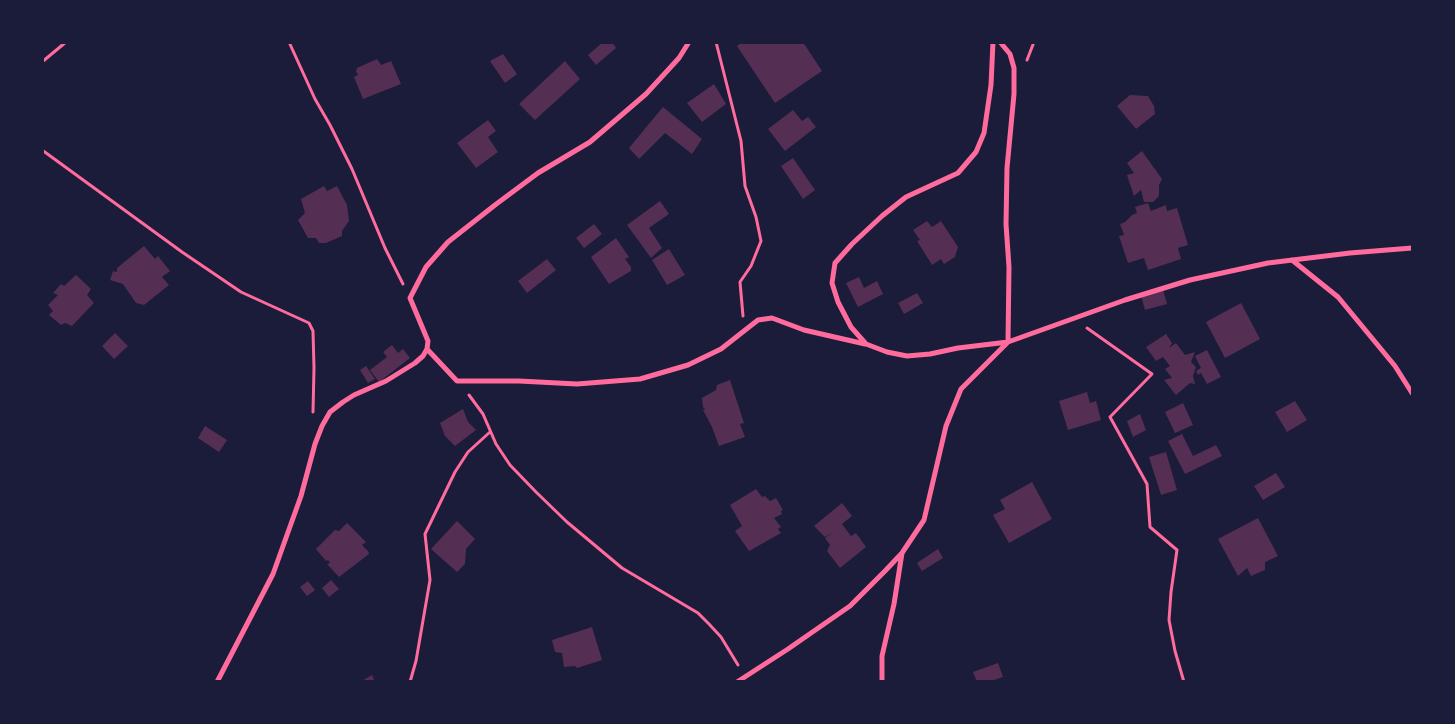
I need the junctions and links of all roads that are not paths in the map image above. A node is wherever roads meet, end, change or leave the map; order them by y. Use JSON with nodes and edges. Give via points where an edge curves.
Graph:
{"nodes":[{"id":1,"x":689,"y":42,"type":"edge"},
{"id":2,"x":992,"y":42,"type":"edge"},
{"id":3,"x":1000,"y":42,"type":"edge"},
{"id":4,"x":1412,"y":248,"type":"edge"},
{"id":5,"x":1292,"y":260,"type":"junction"},
{"id":6,"x":1008,"y":342,"type":"junction"},
{"id":7,"x":866,"y":344,"type":"junction"},
{"id":8,"x":427,"y":349,"type":"junction"},
{"id":9,"x":1412,"y":393,"type":"edge"},
{"id":10,"x":902,"y":553,"type":"junction"},
{"id":11,"x":217,"y":682,"type":"edge"},
{"id":12,"x":738,"y":682,"type":"edge"},
{"id":13,"x":882,"y":682,"type":"edge"}],
"edges":[{"from":1,"to":8,"type":"street","via":[[646,94],[590,142],[538,173],[495,205],[448,242],[426,267],[410,298],[428,341]]},
{"from":2,"to":7,"type":"street","via":[[992,85],[984,133],[976,152],[958,173],[906,197],[882,216],[836,263],[832,282],[838,302]]},
{"from":3,"to":6,"type":"street","via":[[1010,54],[1014,68],[1007,168]]},
{"from":4,"to":5,"type":"street"},
{"from":5,"to":6,"type":"street","via":[[1190,280]]},
{"from":5,"to":9,"type":"street","via":[[1338,297],[1395,366]]},
{"from":6,"to":7,"type":"street","via":[[907,356]]},
{"from":6,"to":10,"type":"street","via":[[961,389],[946,426],[924,520]]},
{"from":7,"to":8,"type":"street","via":[[804,330],[772,318],[758,320],[721,349],[688,365],[640,379],[577,384],[457,380]]},
{"from":8,"to":11,"type":"street","via":[[415,363],[354,395],[330,412],[315,444],[301,496],[273,574]]},
{"from":10,"to":12,"type":"street","via":[[850,606]]},
{"from":10,"to":13,"type":"street","via":[[882,656]]}]}
